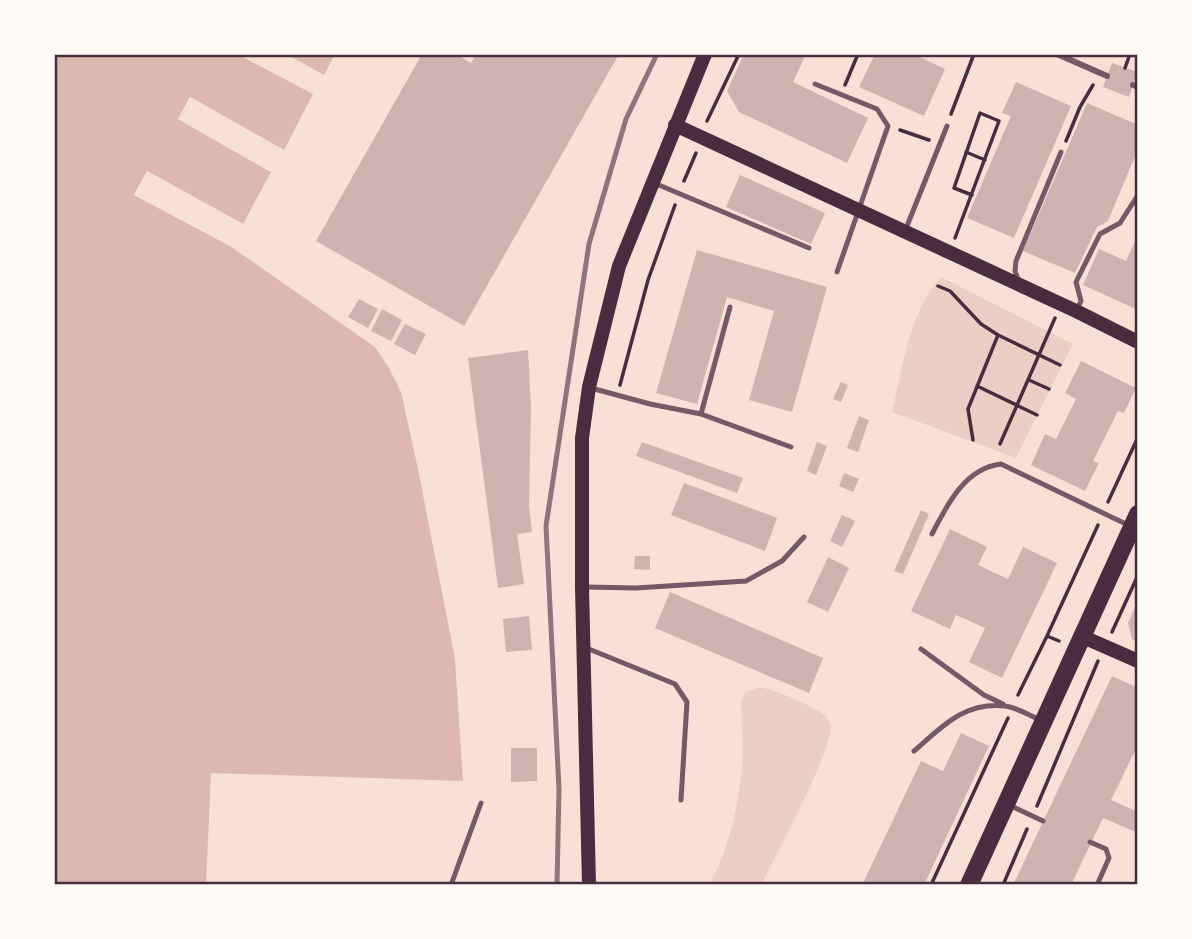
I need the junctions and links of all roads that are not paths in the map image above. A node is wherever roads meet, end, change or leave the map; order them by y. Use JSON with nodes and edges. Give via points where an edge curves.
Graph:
{"nodes":[{"id":1,"x":705,"y":54,"type":"edge"},
{"id":2,"x":1057,"y":54,"type":"edge"},
{"id":3,"x":1105,"y":75,"type":"road end"},
{"id":4,"x":815,"y":84,"type":"dead end"},
{"id":5,"x":675,"y":125,"type":"junction"},
{"id":6,"x":947,"y":126,"type":"road end"},
{"id":7,"x":1061,"y":152,"type":"road end"},
{"id":8,"x":652,"y":183,"type":"junction"},
{"id":9,"x":1138,"y":195,"type":"edge"},
{"id":10,"x":858,"y":210,"type":"junction"},
{"id":11,"x":905,"y":231,"type":"junction"},
{"id":12,"x":809,"y":248,"type":"dead end"},
{"id":13,"x":836,"y":272,"type":"dead end"},
{"id":14,"x":1020,"y":285,"type":"junction"},
{"id":15,"x":730,"y":307,"type":"dead end"},
{"id":16,"x":1076,"y":311,"type":"junction"},
{"id":17,"x":1138,"y":342,"type":"edge"},
{"id":18,"x":589,"y":387,"type":"junction"},
{"id":19,"x":701,"y":414,"type":"junction"},
{"id":20,"x":791,"y":447,"type":"dead end"},
{"id":21,"x":1135,"y":520,"type":"edge"},
{"id":22,"x":932,"y":534,"type":"dead end"},
{"id":23,"x":804,"y":537,"type":"dead end"},
{"id":24,"x":582,"y":587,"type":"junction"},
{"id":25,"x":1079,"y":643,"type":"junction"},
{"id":26,"x":582,"y":646,"type":"junction"},
{"id":27,"x":921,"y":649,"type":"dead end"},
{"id":28,"x":1138,"y":661,"type":"edge"},
{"id":29,"x":1009,"y":707,"type":"junction"},
{"id":30,"x":1044,"y":722,"type":"junction"},
{"id":31,"x":914,"y":751,"type":"dead end"},
{"id":32,"x":681,"y":800,"type":"dead end"},
{"id":33,"x":481,"y":803,"type":"dead end"},
{"id":34,"x":1006,"y":804,"type":"junction"},
{"id":35,"x":1043,"y":821,"type":"dead end"},
{"id":36,"x":1090,"y":842,"type":"dead end"},
{"id":37,"x":451,"y":885,"type":"edge"},
{"id":38,"x":589,"y":885,"type":"edge"},
{"id":39,"x":970,"y":885,"type":"edge"},
{"id":40,"x":1097,"y":885,"type":"edge"}],
"edges":[{"from":1,"to":5,"type":"main road"},
{"from":2,"to":3,"type":"street"},
{"from":4,"to":10,"type":"lane","via":[[877,108],[888,126]]},
{"from":5,"to":8,"type":"main road"},
{"from":5,"to":10,"type":"main road"},
{"from":6,"to":11,"type":"lane"},
{"from":7,"to":14,"type":"lane","via":[[1016,261]]},
{"from":8,"to":12,"type":"lane"},
{"from":8,"to":18,"type":"main road","via":[[619,265]]},
{"from":9,"to":16,"type":"lane","via":[[1120,223],[1100,234],[1076,282],[1082,301]]},
{"from":10,"to":11,"type":"main road"},
{"from":10,"to":13,"type":"lane"},
{"from":11,"to":14,"type":"main road"},
{"from":14,"to":16,"type":"main road"},
{"from":15,"to":19,"type":"lane"},
{"from":16,"to":17,"type":"main road"},
{"from":18,"to":19,"type":"lane"},
{"from":18,"to":24,"type":"main road","via":[[582,438]]},
{"from":19,"to":20,"type":"lane"},
{"from":21,"to":22,"type":"lane","via":[[1103,513],[1001,464],[987,466],[951,498]]},
{"from":21,"to":25,"type":"main road"},
{"from":23,"to":24,"type":"lane","via":[[782,561],[746,582]]},
{"from":24,"to":26,"type":"main road"},
{"from":25,"to":28,"type":"main road"},
{"from":25,"to":30,"type":"main road"},
{"from":26,"to":32,"type":"lane","via":[[675,684],[687,702]]},
{"from":26,"to":38,"type":"main road"},
{"from":27,"to":29,"type":"lane","via":[[984,695]]},
{"from":29,"to":30,"type":"lane"},
{"from":29,"to":31,"type":"lane","via":[[975,708],[955,715]]},
{"from":30,"to":34,"type":"main road"},
{"from":33,"to":37,"type":"lane"},
{"from":34,"to":35,"type":"lane"},
{"from":34,"to":39,"type":"main road"},
{"from":36,"to":40,"type":"lane","via":[[1106,849],[1109,858]]}]}
